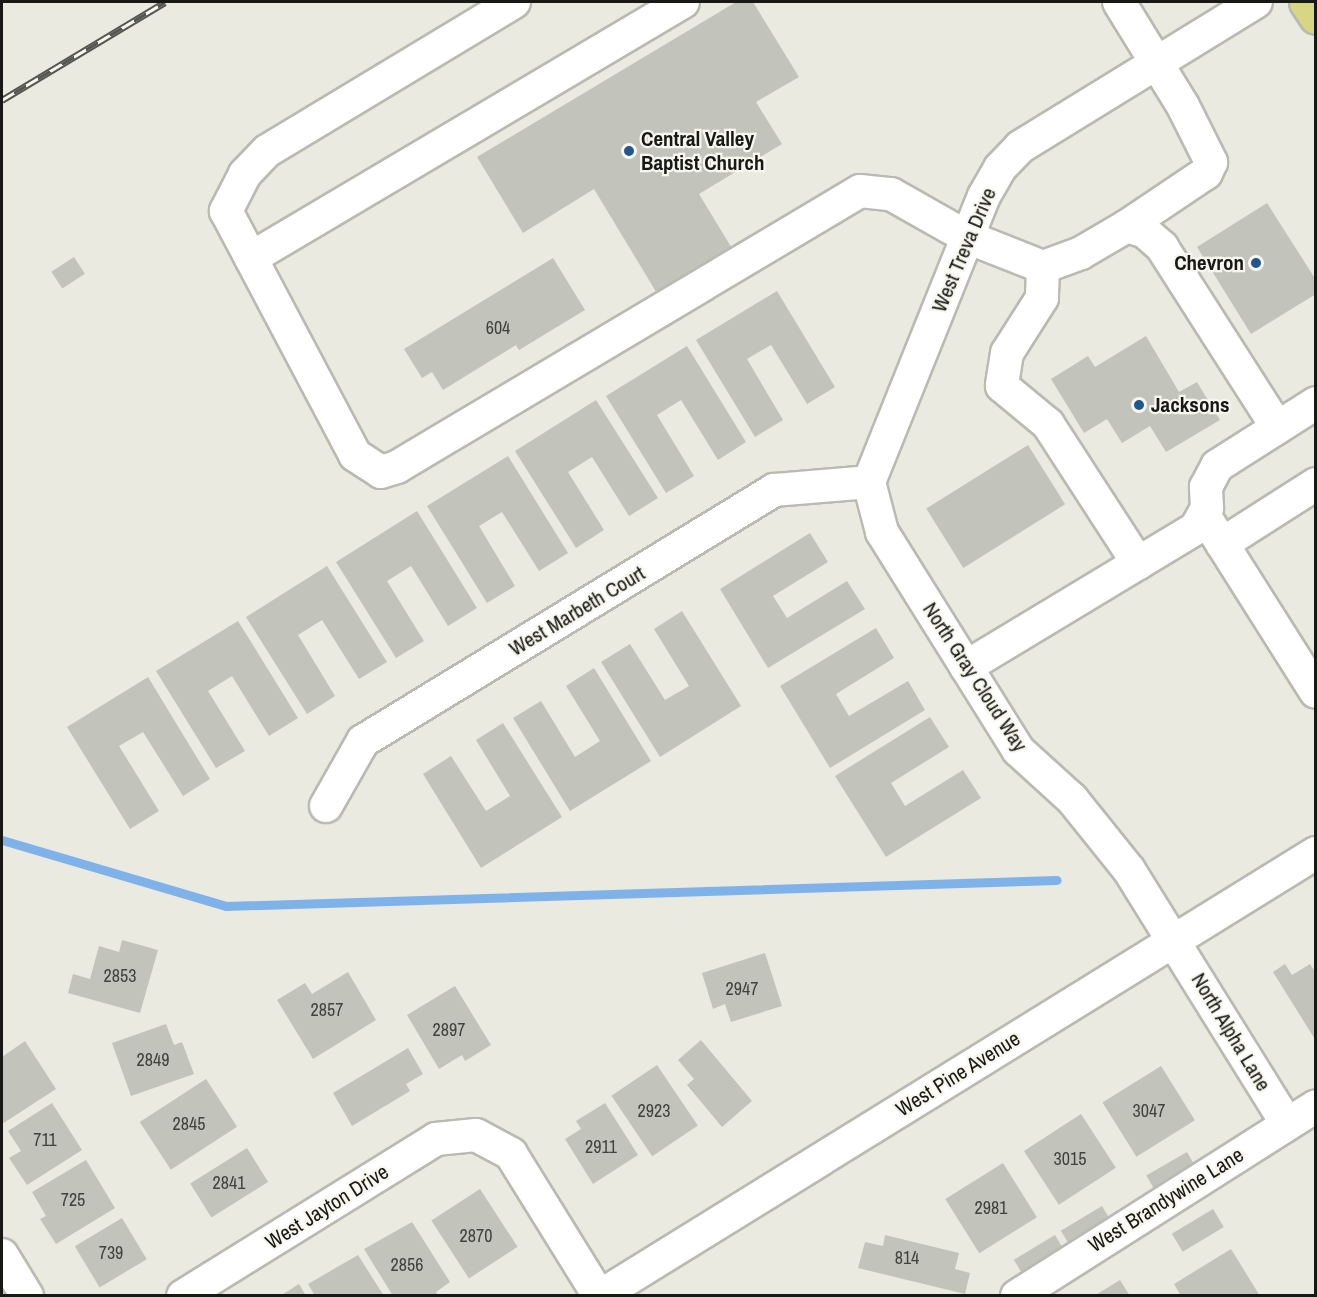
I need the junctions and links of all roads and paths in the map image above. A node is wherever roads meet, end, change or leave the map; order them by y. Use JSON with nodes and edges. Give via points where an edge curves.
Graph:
{"nodes":[{"id":1,"x":514,"y":2,"type":"edge"},
{"id":2,"x":683,"y":2,"type":"edge"},
{"id":3,"x":1119,"y":2,"type":"edge"},
{"id":4,"x":1256,"y":2,"type":"edge"},
{"id":5,"x":1306,"y":2,"type":"edge"},
{"id":6,"x":1316,"y":17,"type":"edge"},
{"id":7,"x":1157,"y":63,"type":"junction"},
{"id":8,"x":1127,"y":226,"type":"junction"},
{"id":9,"x":967,"y":237,"type":"junction"},
{"id":10,"x":251,"y":258,"type":"junction"},
{"id":11,"x":1043,"y":267,"type":"junction"},
{"id":12,"x":1316,"y":403,"type":"edge"},
{"id":13,"x":1277,"y":427,"type":"junction"},
{"id":14,"x":869,"y":482,"type":"junction"},
{"id":15,"x":1316,"y":484,"type":"edge"},
{"id":16,"x":1204,"y":515,"type":"junction"},
{"id":17,"x":1222,"y":544,"type":"junction"},
{"id":18,"x":1138,"y":563,"type":"junction"},
{"id":19,"x":966,"y":667,"type":"junction"},
{"id":20,"x":1316,"y":692,"type":"edge"},
{"id":21,"x":326,"y":806,"type":"dead end"},
{"id":22,"x":1316,"y":853,"type":"edge"},
{"id":23,"x":1174,"y":940,"type":"junction"},
{"id":24,"x":1316,"y":1106,"type":"edge"},
{"id":25,"x":1287,"y":1124,"type":"junction"},
{"id":26,"x":2,"y":1255,"type":"edge"},
{"id":27,"x":27,"y":1296,"type":"edge"},
{"id":28,"x":183,"y":1296,"type":"edge"},
{"id":29,"x":600,"y":1296,"type":"edge"},
{"id":30,"x":1017,"y":1296,"type":"edge"}],
"edges":[{"from":1,"to":10,"type":"street","via":[[267,151],[245,174],[226,211]]},
{"from":2,"to":10,"type":"street"},
{"from":3,"to":7,"type":"street"},
{"from":4,"to":7,"type":"street","name":"West Treva Drive"},
{"from":5,"to":6,"type":"main road"},
{"from":7,"to":8,"type":"street","via":[[1211,162],[1206,173]]},
{"from":7,"to":9,"type":"street","name":"West Treva Drive","via":[[1020,147],[1000,168]]},
{"from":8,"to":11,"type":"street","via":[[1081,253]]},
{"from":8,"to":13,"type":"street","via":[[1145,232],[1162,247]]},
{"from":9,"to":10,"type":"street","via":[[891,195],[860,191],[397,467],[381,472],[356,455]]},
{"from":9,"to":11,"type":"street"},
{"from":9,"to":14,"type":"street","name":"West Treva Drive"},
{"from":11,"to":18,"type":"street","via":[[1042,298],[1007,353],[1002,386],[1048,424]]},
{"from":12,"to":13,"type":"street"},
{"from":13,"to":16,"type":"street","via":[[1217,466],[1206,487]]},
{"from":14,"to":19,"type":"street","name":"North Gray Cloud Way","via":[[882,532]]},
{"from":14,"to":21,"type":"street","name":"West Marbeth Court","via":[[774,490],[363,741]]},
{"from":15,"to":17,"type":"street"},
{"from":16,"to":17,"type":"street"},
{"from":16,"to":18,"type":"street","via":[[1196,528]]},
{"from":17,"to":20,"type":"street"},
{"from":18,"to":19,"type":"street"},
{"from":19,"to":23,"type":"street","name":"North Gray Cloud Way","via":[[1018,750],[1072,799],[1129,870]]},
{"from":22,"to":23,"type":"street","name":"West Pine Avenue"},
{"from":23,"to":25,"type":"street","name":"North Alpha Lane"},
{"from":23,"to":29,"type":"street","name":"West Pine Avenue"},
{"from":24,"to":25,"type":"street","name":"West Brandywine Lane"},
{"from":25,"to":30,"type":"street","name":"West Brandywine Lane"},
{"from":26,"to":27,"type":"street"},
{"from":28,"to":29,"type":"street","name":"West Jayton Drive","via":[[436,1139],[476,1135],[511,1154]]}]}
